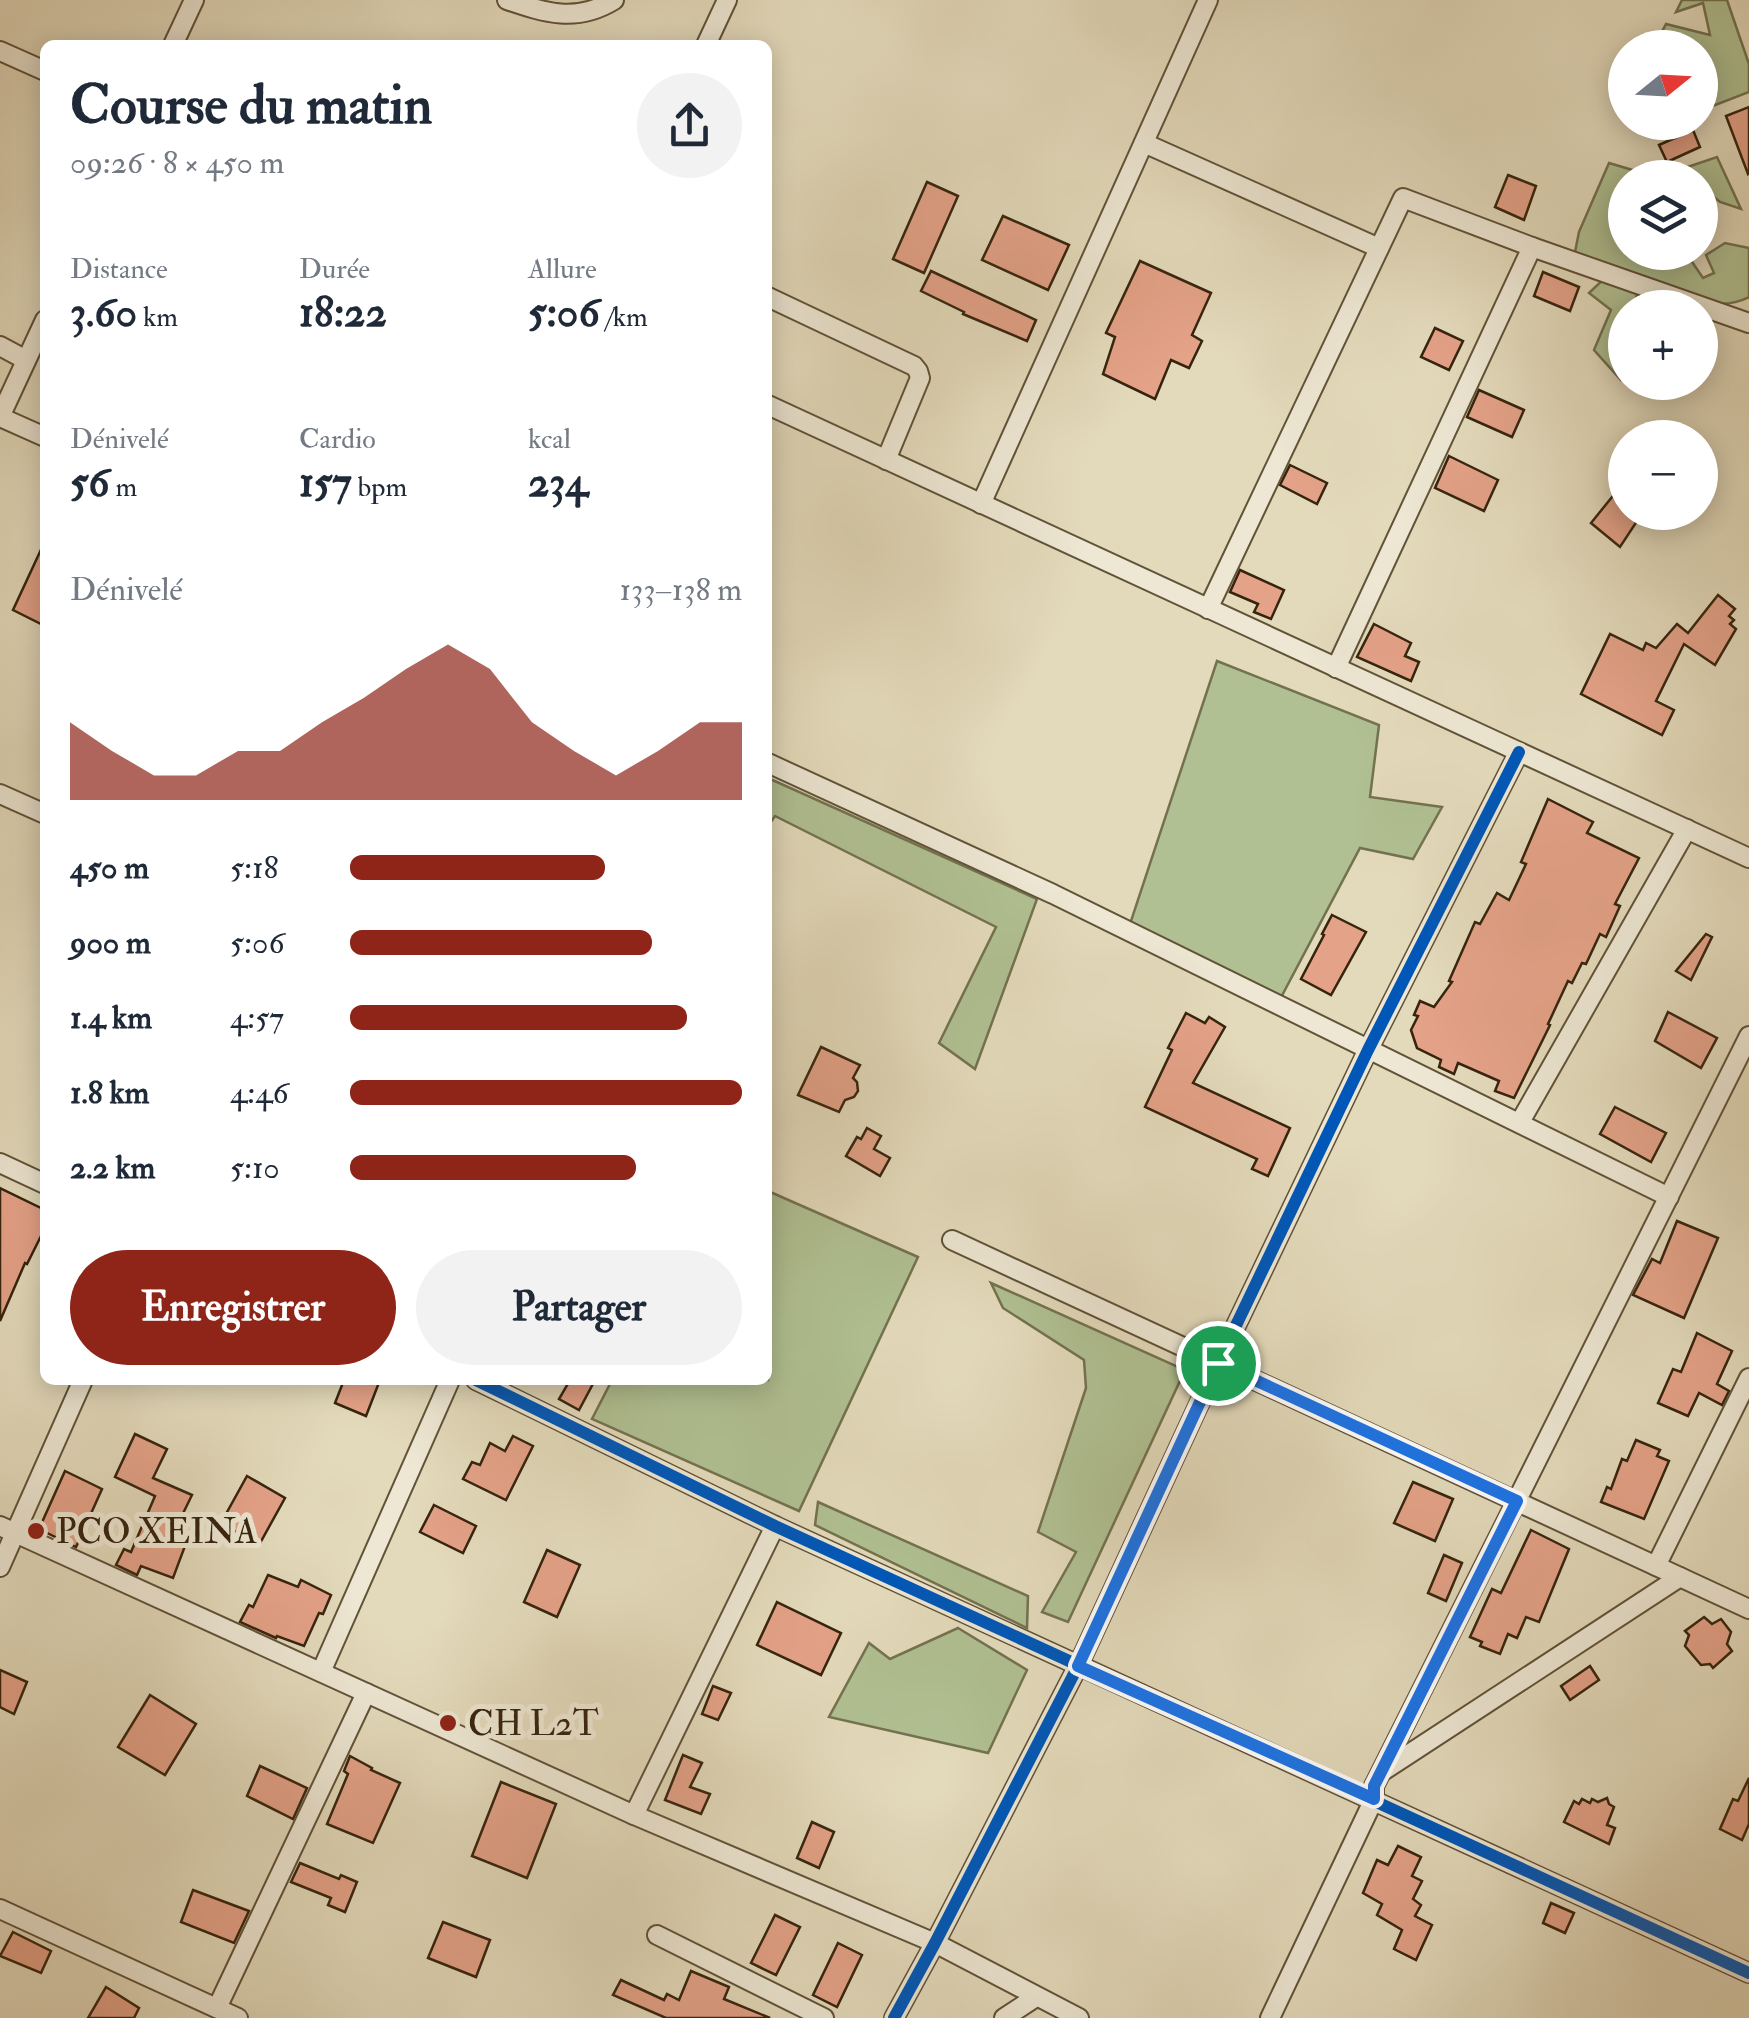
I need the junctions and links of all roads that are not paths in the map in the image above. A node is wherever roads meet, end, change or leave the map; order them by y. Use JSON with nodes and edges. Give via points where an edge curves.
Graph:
{"nodes":[{"id":1,"x":194,"y":0,"type":"edge"},
{"id":2,"x":507,"y":0,"type":"edge"},
{"id":3,"x":614,"y":0,"type":"edge"},
{"id":4,"x":726,"y":0,"type":"edge"},
{"id":5,"x":1208,"y":0,"type":"edge"},
{"id":6,"x":176,"y":40,"type":"edge"},
{"id":7,"x":708,"y":40,"type":"edge"},
{"id":8,"x":0,"y":51,"type":"edge"},
{"id":9,"x":40,"y":70,"type":"edge"},
{"id":10,"x":1144,"y":142,"type":"junction"},
{"id":11,"x":1532,"y":246,"type":"junction"},
{"id":12,"x":1379,"y":248,"type":"junction"},
{"id":13,"x":772,"y":300,"type":"edge"},
{"id":14,"x":1749,"y":323,"type":"edge"},
{"id":15,"x":40,"y":331,"type":"edge"},
{"id":16,"x":0,"y":346,"type":"edge"},
{"id":17,"x":26,"y":360,"type":"junction"},
{"id":18,"x":772,"y":407,"type":"edge"},
{"id":19,"x":0,"y":417,"type":"edge"},
{"id":20,"x":40,"y":435,"type":"edge"},
{"id":21,"x":886,"y":460,"type":"junction"},
{"id":22,"x":981,"y":504,"type":"junction"},
{"id":23,"x":1208,"y":609,"type":"junction"},
{"id":24,"x":1336,"y":668,"type":"junction"},
{"id":25,"x":1519,"y":752,"type":"junction"},
{"id":26,"x":772,"y":765,"type":"edge"},
{"id":27,"x":0,"y":794,"type":"edge"},
{"id":28,"x":40,"y":812,"type":"edge"},
{"id":29,"x":1687,"y":829,"type":"junction"},
{"id":30,"x":1749,"y":858,"type":"edge"},
{"id":31,"x":1749,"y":1036,"type":"edge"},
{"id":32,"x":1368,"y":1050,"type":"junction"},
{"id":33,"x":1520,"y":1122,"type":"junction"},
{"id":34,"x":0,"y":1163,"type":"edge"},
{"id":35,"x":40,"y":1182,"type":"edge"},
{"id":36,"x":1669,"y":1197,"type":"junction"},
{"id":37,"x":952,"y":1240,"type":"dead end"},
{"id":38,"x":1218,"y":1363,"type":"junction"},
{"id":39,"x":1749,"y":1378,"type":"edge"},
{"id":40,"x":80,"y":1385,"type":"edge"},
{"id":41,"x":448,"y":1385,"type":"edge"},
{"id":42,"x":486,"y":1385,"type":"edge"},
{"id":43,"x":1517,"y":1501,"type":"junction"},
{"id":44,"x":774,"y":1526,"type":"junction"},
{"id":45,"x":8,"y":1530,"type":"edge"},
{"id":46,"x":1656,"y":1566,"type":"junction"},
{"id":47,"x":0,"y":1568,"type":"edge"},
{"id":48,"x":1680,"y":1577,"type":"junction"},
{"id":49,"x":1749,"y":1608,"type":"edge"},
{"id":50,"x":1078,"y":1666,"type":"junction"},
{"id":51,"x":321,"y":1672,"type":"junction"},
{"id":52,"x":366,"y":1693,"type":"junction"},
{"id":53,"x":1381,"y":1772,"type":"junction"},
{"id":54,"x":1374,"y":1799,"type":"junction"},
{"id":55,"x":634,"y":1815,"type":"junction"},
{"id":56,"x":0,"y":1910,"type":"edge"},
{"id":57,"x":658,"y":1934,"type":"dead end"},
{"id":58,"x":935,"y":1943,"type":"junction"},
{"id":59,"x":1749,"y":1973,"type":"edge"},
{"id":60,"x":1036,"y":1997,"type":"junction"},
{"id":61,"x":217,"y":2008,"type":"junction"},
{"id":62,"x":238,"y":2018,"type":"edge"},
{"id":63,"x":824,"y":2018,"type":"edge"},
{"id":64,"x":894,"y":2018,"type":"edge"},
{"id":65,"x":1004,"y":2018,"type":"edge"},
{"id":66,"x":1079,"y":2018,"type":"edge"},
{"id":67,"x":1270,"y":2018,"type":"edge"}],
"edges":[{"from":1,"to":6,"type":"street"},
{"from":2,"to":3,"type":"street","via":[[571,16]]},
{"from":4,"to":7,"type":"street"},
{"from":5,"to":10,"type":"street"},
{"from":8,"to":9,"type":"street"},
{"from":10,"to":12,"type":"street"},
{"from":10,"to":22,"type":"street"},
{"from":11,"to":12,"type":"street","via":[[1404,198]]},
{"from":11,"to":14,"type":"street"},
{"from":11,"to":24,"type":"street"},
{"from":12,"to":23,"type":"street"},
{"from":13,"to":21,"type":"street","via":[[918,371]]},
{"from":15,"to":17,"type":"street"},
{"from":16,"to":17,"type":"street"},
{"from":17,"to":19,"type":"street"},
{"from":18,"to":21,"type":"street"},
{"from":19,"to":20,"type":"street"},
{"from":21,"to":22,"type":"street"},
{"from":22,"to":23,"type":"street"},
{"from":23,"to":24,"type":"street"},
{"from":24,"to":25,"type":"street"},
{"from":25,"to":29,"type":"street"},
{"from":25,"to":32,"type":"street"},
{"from":26,"to":32,"type":"street"},
{"from":27,"to":28,"type":"street"},
{"from":29,"to":30,"type":"street"},
{"from":29,"to":33,"type":"street"},
{"from":31,"to":36,"type":"street"},
{"from":32,"to":33,"type":"street"},
{"from":32,"to":38,"type":"street"},
{"from":33,"to":36,"type":"street"},
{"from":34,"to":35,"type":"street"},
{"from":36,"to":43,"type":"street"},
{"from":37,"to":38,"type":"street"},
{"from":38,"to":43,"type":"street"},
{"from":38,"to":50,"type":"street"},
{"from":39,"to":46,"type":"street"},
{"from":40,"to":45,"type":"street"},
{"from":41,"to":51,"type":"street"},
{"from":42,"to":44,"type":"street"},
{"from":43,"to":46,"type":"street"},
{"from":43,"to":53,"type":"street"},
{"from":44,"to":50,"type":"street"},
{"from":44,"to":55,"type":"street"},
{"from":45,"to":47,"type":"street"},
{"from":45,"to":51,"type":"street"},
{"from":46,"to":48,"type":"street"},
{"from":48,"to":49,"type":"street"},
{"from":48,"to":53,"type":"street"},
{"from":50,"to":54,"type":"street"},
{"from":50,"to":58,"type":"street"},
{"from":51,"to":52,"type":"street"},
{"from":52,"to":55,"type":"street"},
{"from":52,"to":61,"type":"street"},
{"from":53,"to":54,"type":"street"},
{"from":54,"to":59,"type":"street"},
{"from":54,"to":67,"type":"street"},
{"from":55,"to":58,"type":"street"},
{"from":56,"to":61,"type":"street"},
{"from":57,"to":63,"type":"street"},
{"from":58,"to":60,"type":"street"},
{"from":58,"to":64,"type":"street"},
{"from":60,"to":65,"type":"street"},
{"from":60,"to":66,"type":"street"},
{"from":61,"to":62,"type":"street"}]}
